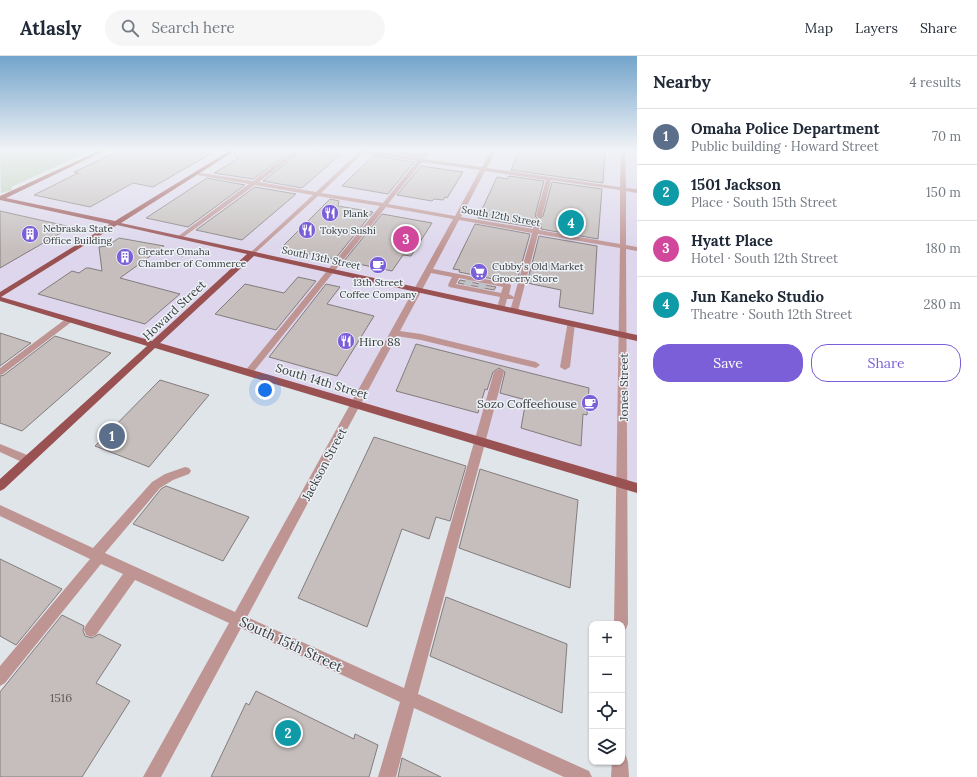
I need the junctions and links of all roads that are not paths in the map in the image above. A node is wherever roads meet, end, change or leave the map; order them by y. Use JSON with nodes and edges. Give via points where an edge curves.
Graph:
{"nodes":[{"id":1,"x":31,"y":184,"type":"edge"},
{"id":2,"x":180,"y":184,"type":"edge"},
{"id":3,"x":253,"y":184,"type":"edge"},
{"id":4,"x":258,"y":184,"type":"edge"},
{"id":5,"x":328,"y":184,"type":"edge"},
{"id":6,"x":401,"y":184,"type":"edge"},
{"id":7,"x":475,"y":184,"type":"edge"},
{"id":8,"x":548,"y":184,"type":"edge"},
{"id":9,"x":587,"y":184,"type":"edge"},
{"id":10,"x":623,"y":184,"type":"edge"},
{"id":11,"x":623,"y":189,"type":"junction"},
{"id":12,"x":637,"y":191,"type":"edge"},
{"id":13,"x":317,"y":194,"type":"junction"},
{"id":14,"x":0,"y":198,"type":"edge"},
{"id":15,"x":383,"y":205,"type":"junction"},
{"id":16,"x":539,"y":216,"type":"dead end"},
{"id":17,"x":457,"y":218,"type":"junction"},
{"id":18,"x":116,"y":223,"type":"junction"},
{"id":19,"x":536,"y":228,"type":"junction"},
{"id":20,"x":180,"y":237,"type":"junction"},
{"id":21,"x":623,"y":247,"type":"junction"},
{"id":22,"x":637,"y":249,"type":"edge"},
{"id":23,"x":253,"y":253,"type":"junction"},
{"id":24,"x":331,"y":270,"type":"junction"},
{"id":25,"x":429,"y":270,"type":"junction"},
{"id":26,"x":418,"y":290,"type":"junction"},
{"id":27,"x":0,"y":295,"type":"edge"},
{"id":28,"x":504,"y":296,"type":"junction"},
{"id":29,"x":0,"y":299,"type":"edge"},
{"id":30,"x":517,"y":299,"type":"junction"},
{"id":31,"x":501,"y":308,"type":"junction"},
{"id":32,"x":514,"y":310,"type":"junction"},
{"id":33,"x":70,"y":320,"type":"junction"},
{"id":34,"x":571,"y":323,"type":"junction"},
{"id":35,"x":395,"y":333,"type":"junction"},
{"id":36,"x":623,"y":336,"type":"junction"},
{"id":37,"x":637,"y":338,"type":"edge"},
{"id":38,"x":154,"y":345,"type":"junction"},
{"id":39,"x":536,"y":365,"type":"dead end"},
{"id":40,"x":565,"y":367,"type":"dead end"},
{"id":41,"x":0,"y":372,"type":"edge"},
{"id":42,"x":499,"y":372,"type":"dead end"},
{"id":43,"x":248,"y":373,"type":"junction"},
{"id":44,"x":355,"y":405,"type":"junction"},
{"id":45,"x":480,"y":442,"type":"junction"},
{"id":46,"x":0,"y":448,"type":"edge"},
{"id":47,"x":28,"y":460,"type":"junction"},
{"id":48,"x":185,"y":471,"type":"dead end"},
{"id":49,"x":622,"y":484,"type":"junction"},
{"id":50,"x":0,"y":486,"type":"edge"},
{"id":51,"x":637,"y":488,"type":"edge"},
{"id":52,"x":0,"y":510,"type":"edge"},
{"id":53,"x":97,"y":556,"type":"junction"},
{"id":54,"x":134,"y":572,"type":"junction"},
{"id":55,"x":238,"y":620,"type":"junction"},
{"id":56,"x":621,"y":621,"type":"edge"},
{"id":57,"x":91,"y":630,"type":"dead end"},
{"id":58,"x":0,"y":678,"type":"edge"},
{"id":59,"x":409,"y":697,"type":"junction"},
{"id":60,"x":620,"y":765,"type":"edge"},
{"id":61,"x":152,"y":777,"type":"edge"},
{"id":62,"x":387,"y":777,"type":"edge"},
{"id":63,"x":583,"y":777,"type":"edge"},
{"id":64,"x":620,"y":777,"type":"edge"}],
"edges":[{"from":1,"to":14,"type":"main road"},
{"from":2,"to":18,"type":"main road"},
{"from":3,"to":20,"type":"street"},
{"from":4,"to":13,"type":"street","name":"South 12th Street"},
{"from":5,"to":13,"type":"street","name":"Howard Street"},
{"from":6,"to":15,"type":"street"},
{"from":7,"to":17,"type":"street","name":"Jackson Street"},
{"from":8,"to":16,"type":"street"},
{"from":9,"to":11,"type":"street"},
{"from":10,"to":11,"type":"street","name":"Jones Street"},
{"from":11,"to":12,"type":"street"},
{"from":11,"to":21,"type":"street","name":"Jones Street"},
{"from":13,"to":15,"type":"street","name":"South 12th Street"},
{"from":13,"to":23,"type":"street","name":"Howard Street"},
{"from":14,"to":18,"type":"main road","name":"South 13th Street"},
{"from":15,"to":17,"type":"street","name":"South 12th Street"},
{"from":15,"to":24,"type":"street"},
{"from":17,"to":19,"type":"street","name":"South 12th Street"},
{"from":17,"to":25,"type":"street","name":"Jackson Street"},
{"from":18,"to":20,"type":"main road","name":"South 13th Street"},
{"from":18,"to":27,"type":"main road"},
{"from":19,"to":21,"type":"street","name":"South 12th Street"},
{"from":19,"to":30,"type":"street"},
{"from":20,"to":23,"type":"main road","name":"South 13th Street"},
{"from":21,"to":22,"type":"street","name":"South 12th Street"},
{"from":21,"to":36,"type":"street","name":"Jones Street"},
{"from":23,"to":24,"type":"main road","name":"South 13th Street"},
{"from":23,"to":38,"type":"main road","name":"Howard Street"},
{"from":24,"to":26,"type":"main road","name":"South 13th Street"},
{"from":24,"to":43,"type":"street"},
{"from":25,"to":26,"type":"street","name":"Jackson Street"},
{"from":25,"to":28,"type":"street","via":[[456,276],[452,285],[468,283]]},
{"from":26,"to":31,"type":"main road","name":"South 13th Street"},
{"from":26,"to":35,"type":"street","name":"Jackson Street"},
{"from":28,"to":30,"type":"street"},
{"from":28,"to":31,"type":"street"},
{"from":29,"to":33,"type":"main road","name":"South 14th Street"},
{"from":30,"to":32,"type":"street"},
{"from":31,"to":32,"type":"main road","name":"South 13th Street"},
{"from":32,"to":34,"type":"main road","name":"South 13th Street"},
{"from":33,"to":38,"type":"main road","name":"South 14th Street"},
{"from":33,"to":41,"type":"street"},
{"from":34,"to":36,"type":"main road","name":"South 13th Street"},
{"from":34,"to":40,"type":"street"},
{"from":35,"to":39,"type":"street"},
{"from":35,"to":44,"type":"street","name":"Jackson Street"},
{"from":36,"to":37,"type":"main road","name":"South 13th Street"},
{"from":36,"to":49,"type":"street","name":"Jones Street"},
{"from":38,"to":43,"type":"main road","name":"South 14th Street"},
{"from":38,"to":47,"type":"main road","name":"Howard Street"},
{"from":42,"to":45,"type":"street"},
{"from":43,"to":44,"type":"main road","name":"South 14th Street"},
{"from":44,"to":45,"type":"main road","name":"South 14th Street"},
{"from":44,"to":55,"type":"street","name":"Jackson Street"},
{"from":45,"to":49,"type":"main road","name":"South 14th Street"},
{"from":45,"to":59,"type":"street"},
{"from":46,"to":47,"type":"street"},
{"from":47,"to":50,"type":"main road","name":"Howard Street"},
{"from":48,"to":53,"type":"street","via":[[156,485]]},
{"from":49,"to":51,"type":"main road","name":"South 14th Street"},
{"from":49,"to":56,"type":"street","name":"Jones Street"},
{"from":52,"to":53,"type":"street","name":"South 15th Street"},
{"from":53,"to":54,"type":"street","name":"South 15th Street"},
{"from":53,"to":58,"type":"street"},
{"from":54,"to":55,"type":"street","name":"South 15th Street"},
{"from":54,"to":57,"type":"street"},
{"from":55,"to":59,"type":"street","name":"South 15th Street"},
{"from":55,"to":61,"type":"street","name":"Jackson Street"},
{"from":59,"to":62,"type":"street"},
{"from":59,"to":63,"type":"street","name":"South 15th Street"},
{"from":60,"to":64,"type":"street"}]}
